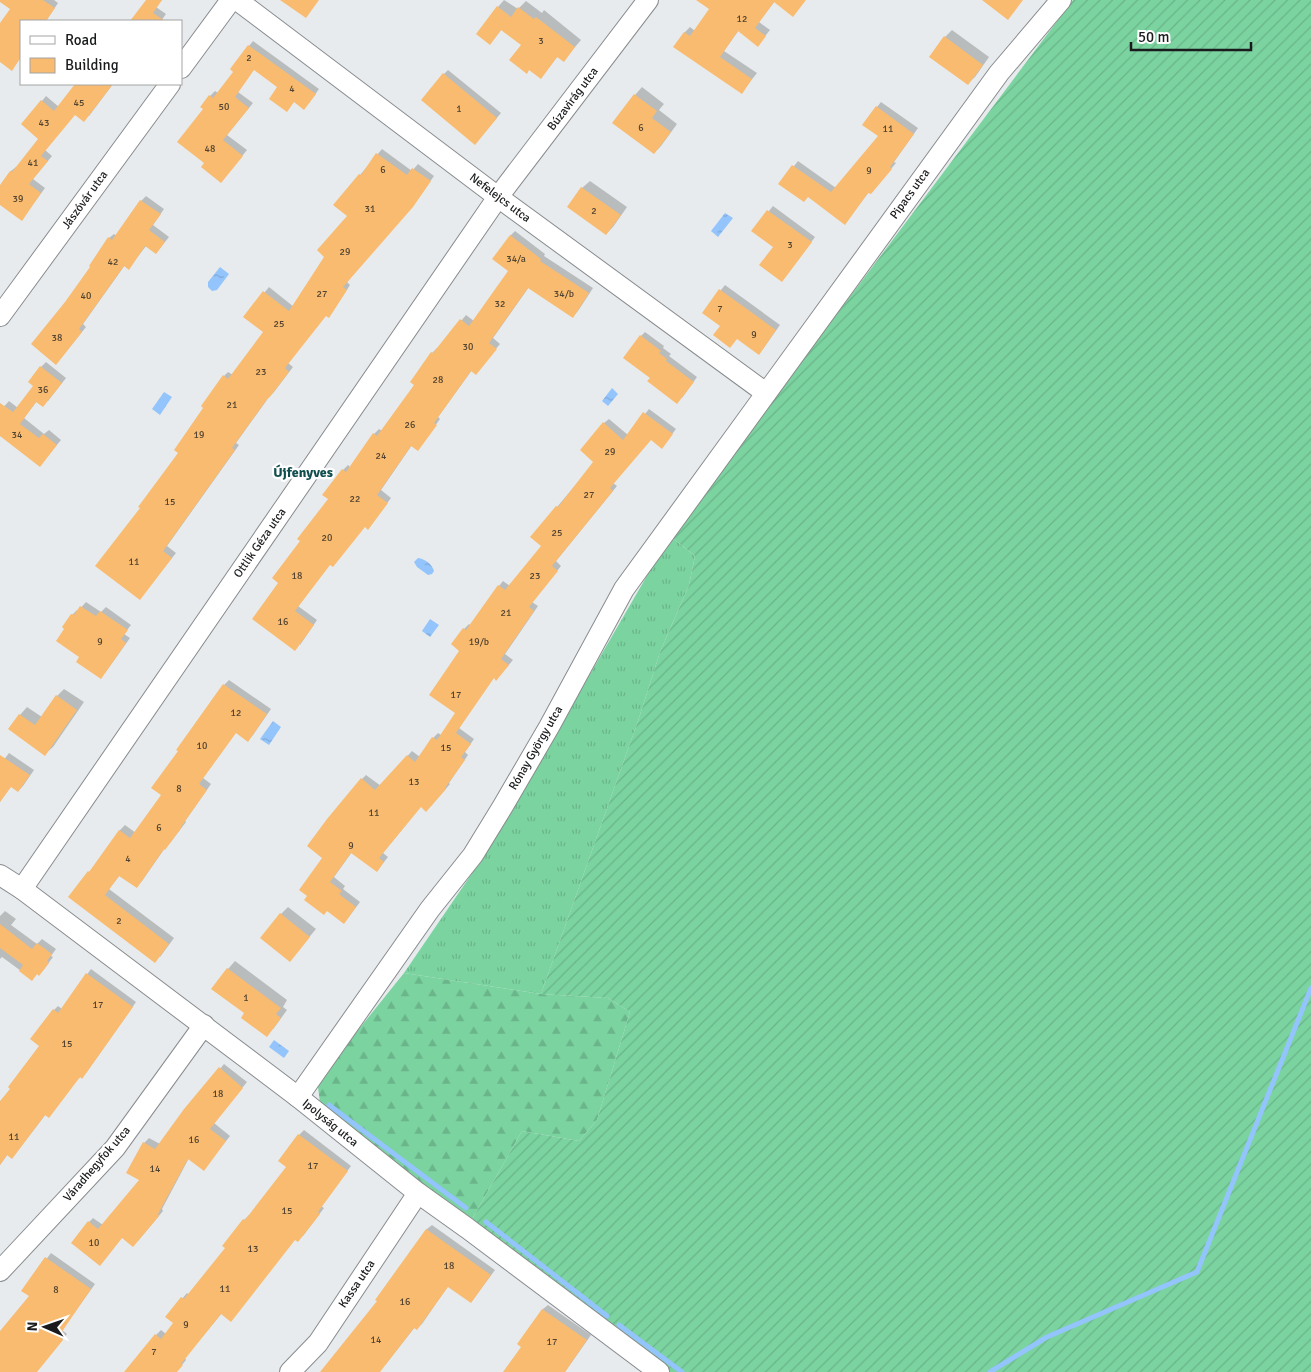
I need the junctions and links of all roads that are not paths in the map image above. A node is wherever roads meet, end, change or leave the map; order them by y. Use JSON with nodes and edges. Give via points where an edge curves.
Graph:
{"nodes":[{"id":1,"x":231,"y":0,"type":"edge"},
{"id":2,"x":237,"y":0,"type":"edge"},
{"id":3,"x":648,"y":0,"type":"edge"},
{"id":4,"x":1061,"y":0,"type":"edge"},
{"id":5,"x":182,"y":67,"type":"edge"},
{"id":6,"x":169,"y":85,"type":"edge"},
{"id":7,"x":498,"y":197,"type":"junction"},
{"id":8,"x":0,"y":316,"type":"edge"},
{"id":9,"x":766,"y":393,"type":"junction"},
{"id":10,"x":0,"y":875,"type":"edge"},
{"id":11,"x":22,"y":889,"type":"junction"},
{"id":12,"x":204,"y":1025,"type":"junction"},
{"id":13,"x":298,"y":1097,"type":"junction"},
{"id":14,"x":418,"y":1193,"type":"junction"},
{"id":15,"x":0,"y":1272,"type":"edge"},
{"id":16,"x":638,"y":1366,"type":"edge"},
{"id":17,"x":290,"y":1372,"type":"edge"},
{"id":18,"x":659,"y":1372,"type":"edge"}],
"edges":[{"from":1,"to":5,"type":"street"},
{"from":2,"to":7,"type":"street","name":"Nefelejcs utca"},
{"from":3,"to":7,"type":"street","name":"Búzavirág utca"},
{"from":4,"to":9,"type":"street","name":"Pipacs utca","via":[[999,73]]},
{"from":6,"to":8,"type":"street","name":"Jászóvár utca"},
{"from":7,"to":9,"type":"street","name":"Nefelejcs utca"},
{"from":7,"to":11,"type":"street","name":"Ottlik Géza utca"},
{"from":9,"to":13,"type":"street","name":"Rónay György utca","via":[[624,589],[549,727],[473,855],[430,909]]},
{"from":10,"to":11,"type":"street","name":"Ipolyság utca"},
{"from":11,"to":12,"type":"street","name":"Ipolyság utca"},
{"from":12,"to":13,"type":"street","name":"Ipolyság utca"},
{"from":12,"to":15,"type":"street","name":"Váradhegyfok utca","via":[[115,1148]]},
{"from":13,"to":14,"type":"street","name":"Ipolyság utca"},
{"from":14,"to":16,"type":"street","name":"Ipolyság utca","via":[[553,1292]]},
{"from":14,"to":17,"type":"street","name":"Kassa utca","via":[[318,1343]]},
{"from":16,"to":18,"type":"street","name":"Ipolyság utca"}]}
